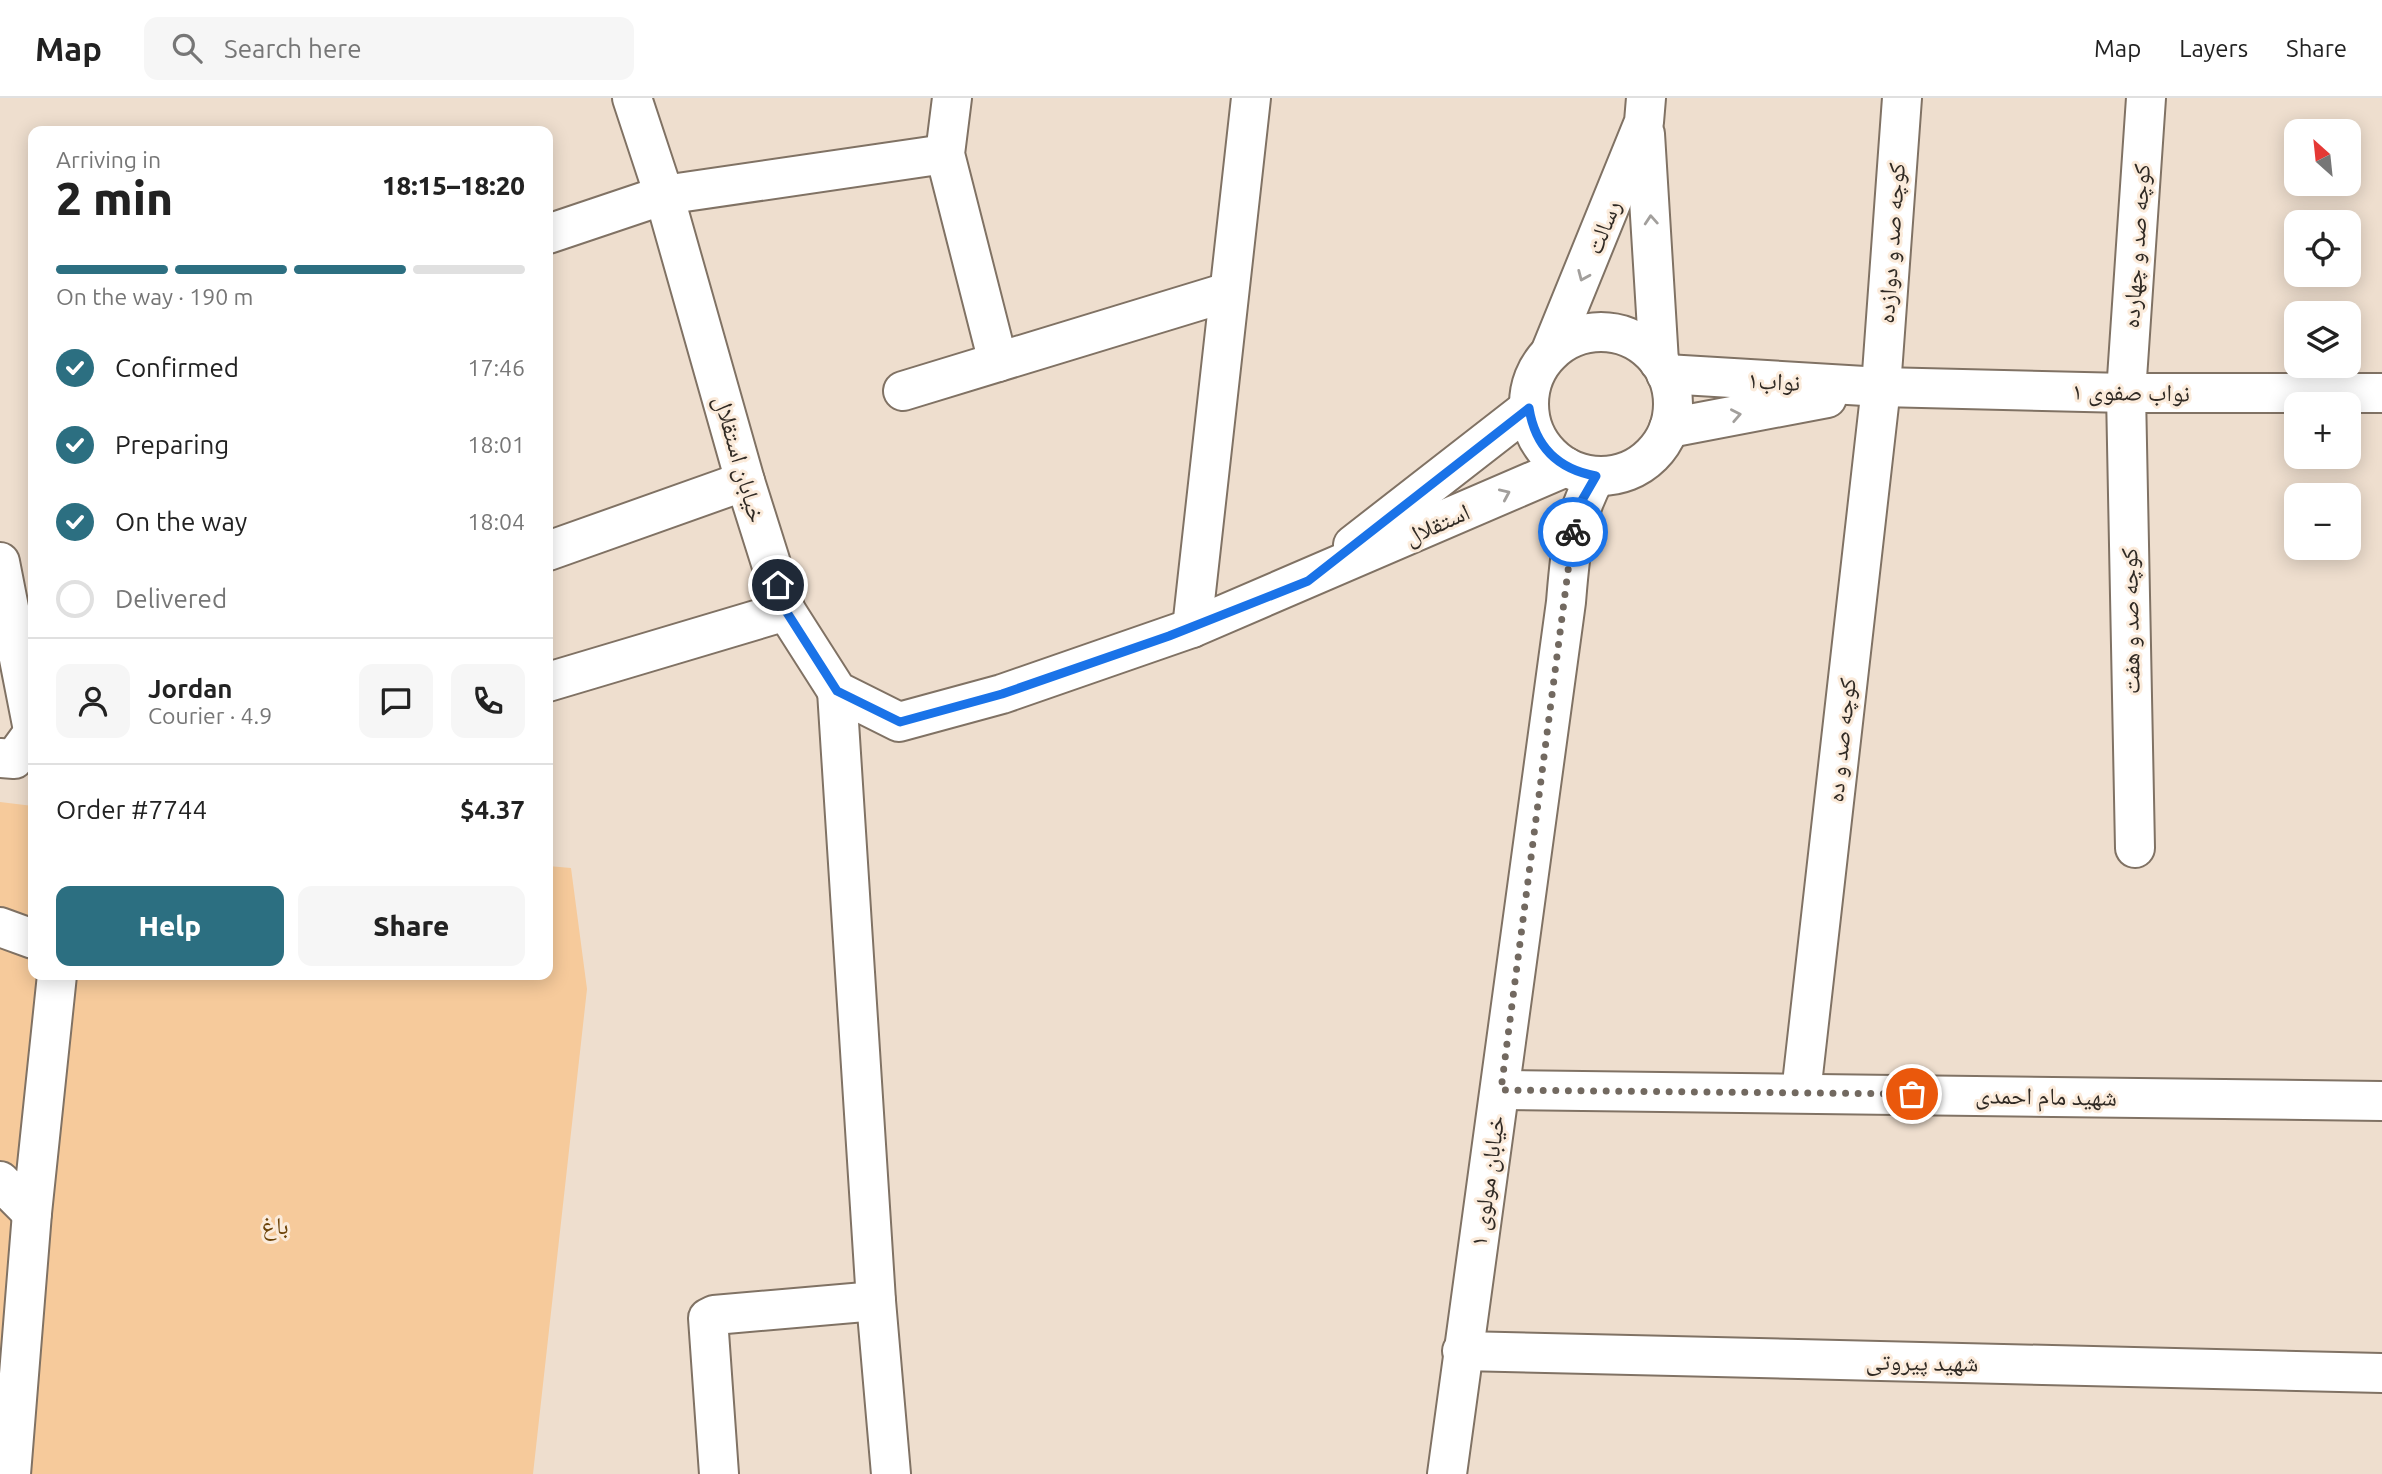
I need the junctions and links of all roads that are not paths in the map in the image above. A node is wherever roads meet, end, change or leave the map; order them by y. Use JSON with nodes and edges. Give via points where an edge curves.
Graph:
{"nodes":[{"id":1,"x":632,"y":98,"type":"edge"},
{"id":2,"x":952,"y":98,"type":"edge"},
{"id":3,"x":1251,"y":98,"type":"edge"},
{"id":4,"x":1902,"y":98,"type":"edge"},
{"id":5,"x":2146,"y":98,"type":"edge"},
{"id":6,"x":1645,"y":110,"type":"edge"},
{"id":7,"x":945,"y":154,"type":"junction"},
{"id":8,"x":664,"y":195,"type":"junction"},
{"id":9,"x":553,"y":232,"type":"edge"},
{"id":10,"x":1228,"y":292,"type":"junction"},
{"id":11,"x":1550,"y":353,"type":"junction"},
{"id":12,"x":998,"y":362,"type":"junction"},
{"id":13,"x":1663,"y":368,"type":"junction"},
{"id":14,"x":1881,"y":387,"type":"junction"},
{"id":15,"x":903,"y":391,"type":"dead end"},
{"id":16,"x":2126,"y":393,"type":"junction"},
{"id":17,"x":2382,"y":393,"type":"edge"},
{"id":18,"x":1529,"y":408,"type":"junction"},
{"id":19,"x":1669,"y":428,"type":"junction"},
{"id":20,"x":1581,"y":472,"type":"junction"},
{"id":21,"x":746,"y":481,"type":"junction"},
{"id":22,"x":553,"y":549,"type":"edge"},
{"id":23,"x":0,"y":562,"type":"edge"},
{"id":24,"x":1308,"y":581,"type":"junction"},
{"id":25,"x":786,"y":611,"type":"junction"},
{"id":26,"x":1192,"y":628,"type":"junction"},
{"id":27,"x":553,"y":681,"type":"edge"},
{"id":28,"x":837,"y":691,"type":"junction"},
{"id":29,"x":28,"y":705,"type":"edge"},
{"id":30,"x":28,"y":739,"type":"edge"},
{"id":31,"x":0,"y":758,"type":"edge"},
{"id":32,"x":2135,"y":848,"type":"dead end"},
{"id":33,"x":0,"y":927,"type":"edge"},
{"id":34,"x":28,"y":937,"type":"edge"},
{"id":35,"x":56,"y":980,"type":"edge"},
{"id":36,"x":1501,"y":1090,"type":"junction"},
{"id":37,"x":1801,"y":1093,"type":"junction"},
{"id":38,"x":2382,"y":1101,"type":"edge"},
{"id":39,"x":0,"y":1181,"type":"edge"},
{"id":40,"x":16,"y":1221,"type":"edge"},
{"id":41,"x":876,"y":1301,"type":"junction"},
{"id":42,"x":1462,"y":1351,"type":"junction"},
{"id":43,"x":2382,"y":1373,"type":"edge"},
{"id":44,"x":9,"y":1393,"type":"edge"},
{"id":45,"x":11,"y":1474,"type":"edge"},
{"id":46,"x":719,"y":1474,"type":"edge"},
{"id":47,"x":891,"y":1474,"type":"edge"},
{"id":48,"x":1447,"y":1474,"type":"edge"}],
"edges":[{"from":1,"to":8,"type":"street","name":"خیابان استقلال"},
{"from":2,"to":7,"type":"street"},
{"from":3,"to":10,"type":"street"},
{"from":4,"to":14,"type":"street","name":"کوچه صد و دوازده"},
{"from":5,"to":16,"type":"street","name":"کوچه صد و چهارده"},
{"from":6,"to":11,"type":"street","name":"رسالت","one_way":true},
{"from":13,"to":6,"type":"street","one_way":true},
{"from":7,"to":8,"type":"street"},
{"from":7,"to":12,"type":"street"},
{"from":8,"to":9,"type":"street"},
{"from":8,"to":21,"type":"street","name":"خیابان استقلال"},
{"from":10,"to":12,"type":"street"},
{"from":10,"to":26,"type":"street"},
{"from":11,"to":13,"type":"street","via":[[1577,337],[1608,333],[1638,342]]},
{"from":11,"to":18,"type":"street","via":[[1534,379]]},
{"from":12,"to":15,"type":"street"},
{"from":13,"to":14,"type":"street","name":"نواب۱"},
{"from":13,"to":19,"type":"street","via":[[1673,401]]},
{"from":14,"to":16,"type":"street","name":"نواب صفوی ۱"},
{"from":19,"to":14,"type":"street","one_way":true},
{"from":14,"to":37,"type":"street","name":"کوچه صد و ده"},
{"from":16,"to":17,"type":"street","name":"نواب صفوی ۱"},
{"from":16,"to":32,"type":"street","name":"کوچه صد و هفت"},
{"from":18,"to":20,"type":"street","via":[[1544,448]]},
{"from":18,"to":24,"type":"street"},
{"from":19,"to":20,"type":"street","via":[[1652,455],[1640,464],[1619,473]]},
{"from":24,"to":20,"type":"street","name":"استقلال","one_way":true},
{"from":20,"to":36,"type":"street","name":"خیابان مولوی ۱","via":[[1581,502],[1571,540]]},
{"from":21,"to":22,"type":"street"},
{"from":21,"to":25,"type":"street","name":"خیابان استقلال"},
{"from":23,"to":29,"type":"street"},
{"from":24,"to":26,"type":"street"},
{"from":25,"to":27,"type":"street"},
{"from":25,"to":28,"type":"street","name":"خیابان استقلال"},
{"from":26,"to":28,"type":"street","via":[[1002,694],[900,722]]},
{"from":28,"to":41,"type":"street"},
{"from":30,"to":31,"type":"street","via":[[14,760]]},
{"from":33,"to":34,"type":"street"},
{"from":35,"to":40,"type":"street"},
{"from":36,"to":37,"type":"street","name":"شهید مام احمدی"},
{"from":36,"to":42,"type":"street","name":"خیابان مولوی ۱"},
{"from":37,"to":38,"type":"street","name":"شهید مام احمدی"},
{"from":39,"to":40,"type":"street"},
{"from":40,"to":44,"type":"street"},
{"from":41,"to":46,"type":"street","via":[[708,1318]]},
{"from":41,"to":47,"type":"street"},
{"from":42,"to":43,"type":"street","name":"شهید پیروتی"},
{"from":42,"to":48,"type":"street","name":"خیابان مولوی ۱"},
{"from":44,"to":45,"type":"street"}]}
